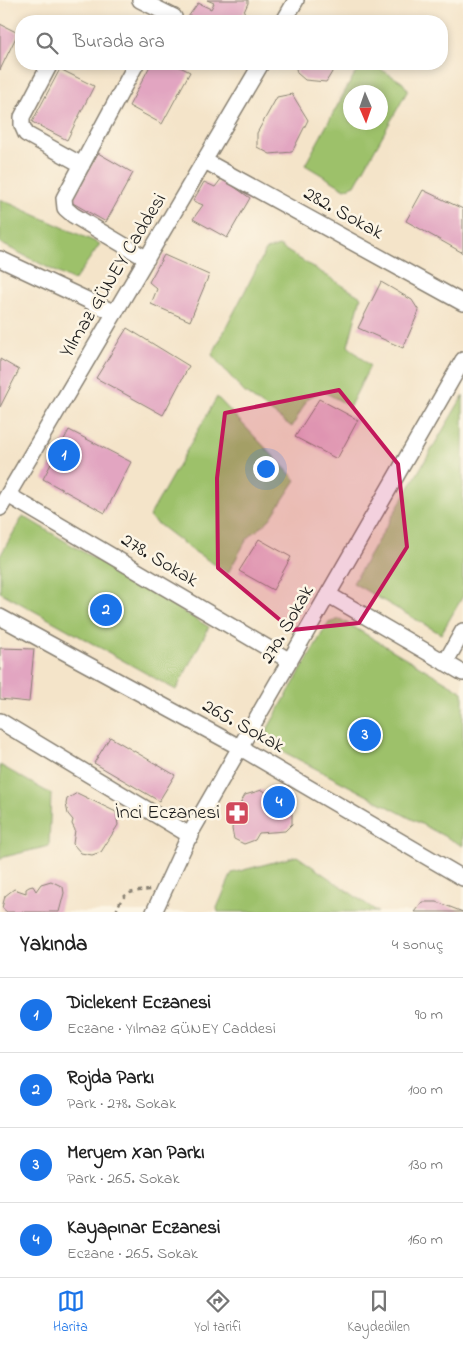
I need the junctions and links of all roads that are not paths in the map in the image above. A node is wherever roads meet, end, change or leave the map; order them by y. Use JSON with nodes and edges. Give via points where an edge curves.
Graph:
{"nodes":[{"id":1,"x":140,"y":0,"type":"edge"},
{"id":2,"x":296,"y":0,"type":"edge"},
{"id":3,"x":170,"y":15,"type":"edge"},
{"id":4,"x":287,"y":15,"type":"edge"},
{"id":5,"x":47,"y":70,"type":"edge"},
{"id":6,"x":133,"y":70,"type":"edge"},
{"id":7,"x":257,"y":70,"type":"edge"},
{"id":8,"x":204,"y":161,"type":"junction"},
{"id":9,"x":82,"y":165,"type":"junction"},
{"id":10,"x":0,"y":259,"type":"edge"},
{"id":11,"x":147,"y":259,"type":"junction"},
{"id":12,"x":463,"y":303,"type":"edge"},
{"id":13,"x":115,"y":313,"type":"junction"},
{"id":14,"x":463,"y":360,"type":"edge"},
{"id":15,"x":8,"y":495,"type":"junction"},
{"id":16,"x":0,"y":508,"type":"edge"},
{"id":17,"x":329,"y":595,"type":"junction"},
{"id":18,"x":0,"y":617,"type":"edge"},
{"id":19,"x":463,"y":631,"type":"edge"},
{"id":20,"x":290,"y":661,"type":"junction"},
{"id":21,"x":445,"y":663,"type":"junction"},
{"id":22,"x":463,"y":673,"type":"edge"},
{"id":23,"x":0,"y":721,"type":"edge"},
{"id":24,"x":239,"y":747,"type":"junction"},
{"id":25,"x":190,"y":836,"type":"junction"},
{"id":26,"x":463,"y":878,"type":"edge"},
{"id":27,"x":154,"y":912,"type":"edge"}],
"edges":[{"from":1,"to":3,"type":"street"},
{"from":2,"to":4,"type":"street"},
{"from":5,"to":9,"type":"street","via":[[22,116],[22,125],[26,134]]},
{"from":6,"to":9,"type":"street"},
{"from":7,"to":8,"type":"street","name":"Yılmaz GÜNEY Caddesi"},
{"from":8,"to":11,"type":"street","name":"Yılmaz GÜNEY Caddesi"},
{"from":8,"to":12,"type":"street","name":"282. Sokak"},
{"from":9,"to":11,"type":"street","via":[[64,198],[65,208]]},
{"from":10,"to":13,"type":"street"},
{"from":11,"to":13,"type":"street","name":"Yılmaz GÜNEY Caddesi"},
{"from":13,"to":15,"type":"street","name":"Yılmaz GÜNEY Caddesi"},
{"from":14,"to":17,"type":"street","name":"270. Sokak"},
{"from":15,"to":16,"type":"street","name":"Yılmaz GÜNEY Caddesi"},
{"from":15,"to":20,"type":"street","name":"278. Sokak"},
{"from":17,"to":20,"type":"street","name":"270. Sokak"},
{"from":17,"to":21,"type":"street"},
{"from":18,"to":24,"type":"street","name":"265. Sokak"},
{"from":19,"to":21,"type":"street"},
{"from":20,"to":24,"type":"street","name":"270. Sokak"},
{"from":21,"to":22,"type":"street"},
{"from":23,"to":25,"type":"street"},
{"from":24,"to":25,"type":"street","name":"270. Sokak"},
{"from":24,"to":26,"type":"street","name":"265. Sokak"},
{"from":25,"to":27,"type":"street","name":"270. Sokak"}]}
